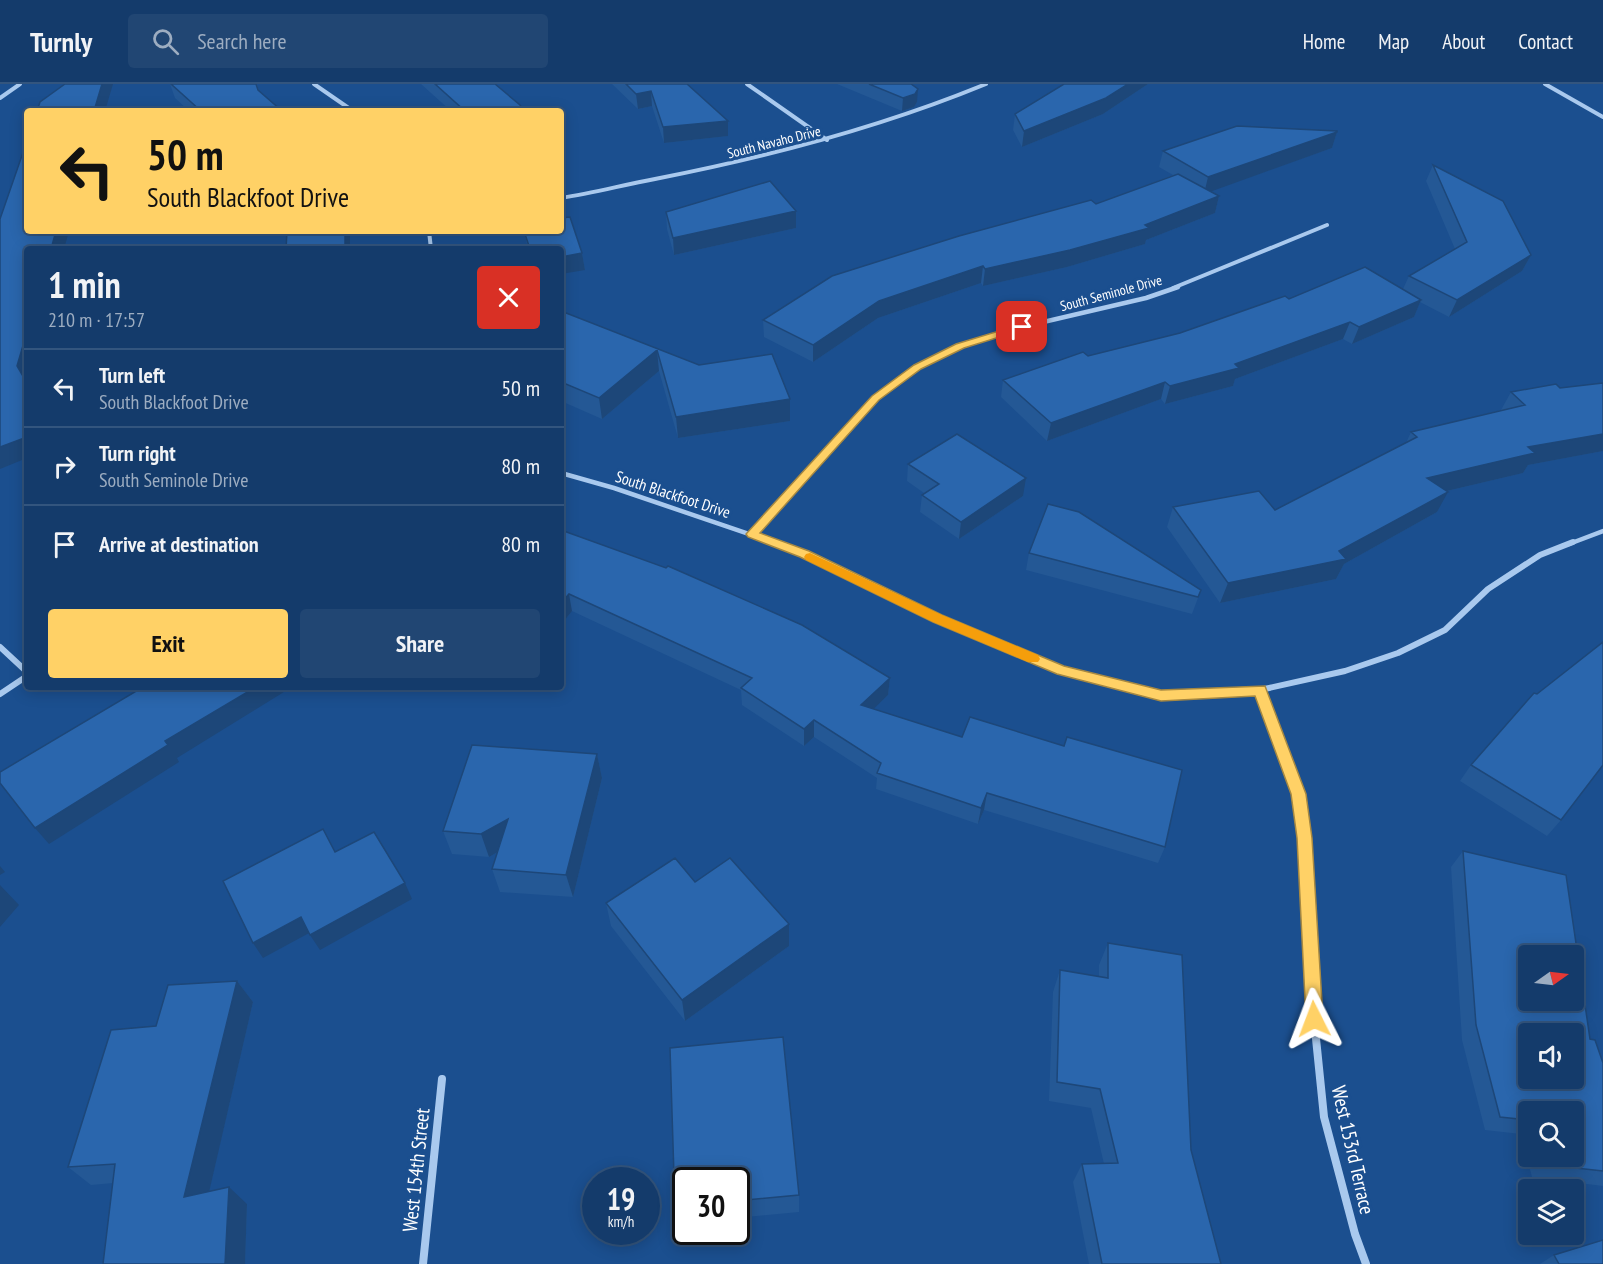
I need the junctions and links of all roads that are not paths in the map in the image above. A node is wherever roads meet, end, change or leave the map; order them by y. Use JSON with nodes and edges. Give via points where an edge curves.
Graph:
{"nodes":[{"id":1,"x":20,"y":84,"type":"edge"},
{"id":2,"x":314,"y":84,"type":"edge"},
{"id":3,"x":747,"y":84,"type":"edge"},
{"id":4,"x":986,"y":84,"type":"edge"},
{"id":5,"x":1545,"y":84,"type":"edge"},
{"id":6,"x":0,"y":98,"type":"edge"},
{"id":7,"x":349,"y":108,"type":"edge"},
{"id":8,"x":1603,"y":117,"type":"edge"},
{"id":9,"x":827,"y":140,"type":"junction"},
{"id":10,"x":564,"y":197,"type":"edge"},
{"id":11,"x":1327,"y":225,"type":"dead end"},
{"id":12,"x":564,"y":474,"type":"edge"},
{"id":13,"x":1603,"y":531,"type":"edge"},
{"id":14,"x":752,"y":534,"type":"junction"},
{"id":15,"x":0,"y":647,"type":"edge"},
{"id":16,"x":24,"y":671,"type":"edge"},
{"id":17,"x":24,"y":676,"type":"edge"},
{"id":18,"x":1260,"y":690,"type":"junction"},
{"id":19,"x":0,"y":694,"type":"edge"},
{"id":20,"x":442,"y":1079,"type":"dead end"},
{"id":21,"x":423,"y":1264,"type":"edge"},
{"id":22,"x":1366,"y":1264,"type":"edge"}],
"edges":[{"from":1,"to":6,"type":"street"},
{"from":2,"to":7,"type":"street"},
{"from":3,"to":9,"type":"street"},
{"from":4,"to":9,"type":"street","name":"South Navaho Drive","via":[[877,126]]},
{"from":5,"to":8,"type":"street"},
{"from":9,"to":10,"type":"street","name":"South Navaho Drive","via":[[718,167]]},
{"from":11,"to":14,"type":"street","name":"South Seminole Drive","via":[[1196,281],[1146,298],[960,346],[918,367],[876,398]]},
{"from":12,"to":14,"type":"street","name":"South Blackfoot Drive"},
{"from":13,"to":18,"type":"street","name":"South Blackfoot Drive","via":[[1540,555],[1488,589],[1445,630],[1398,653],[1345,671]]},
{"from":14,"to":18,"type":"street","name":"South Blackfoot Drive","via":[[1061,671],[1161,695]]},
{"from":15,"to":16,"type":"street"},
{"from":17,"to":19,"type":"street"},
{"from":18,"to":22,"type":"street","name":"West 153rd Terrace","via":[[1298,794],[1305,838],[1314,1019],[1324,1117]]},
{"from":20,"to":21,"type":"street","name":"West 154th Street"}]}
